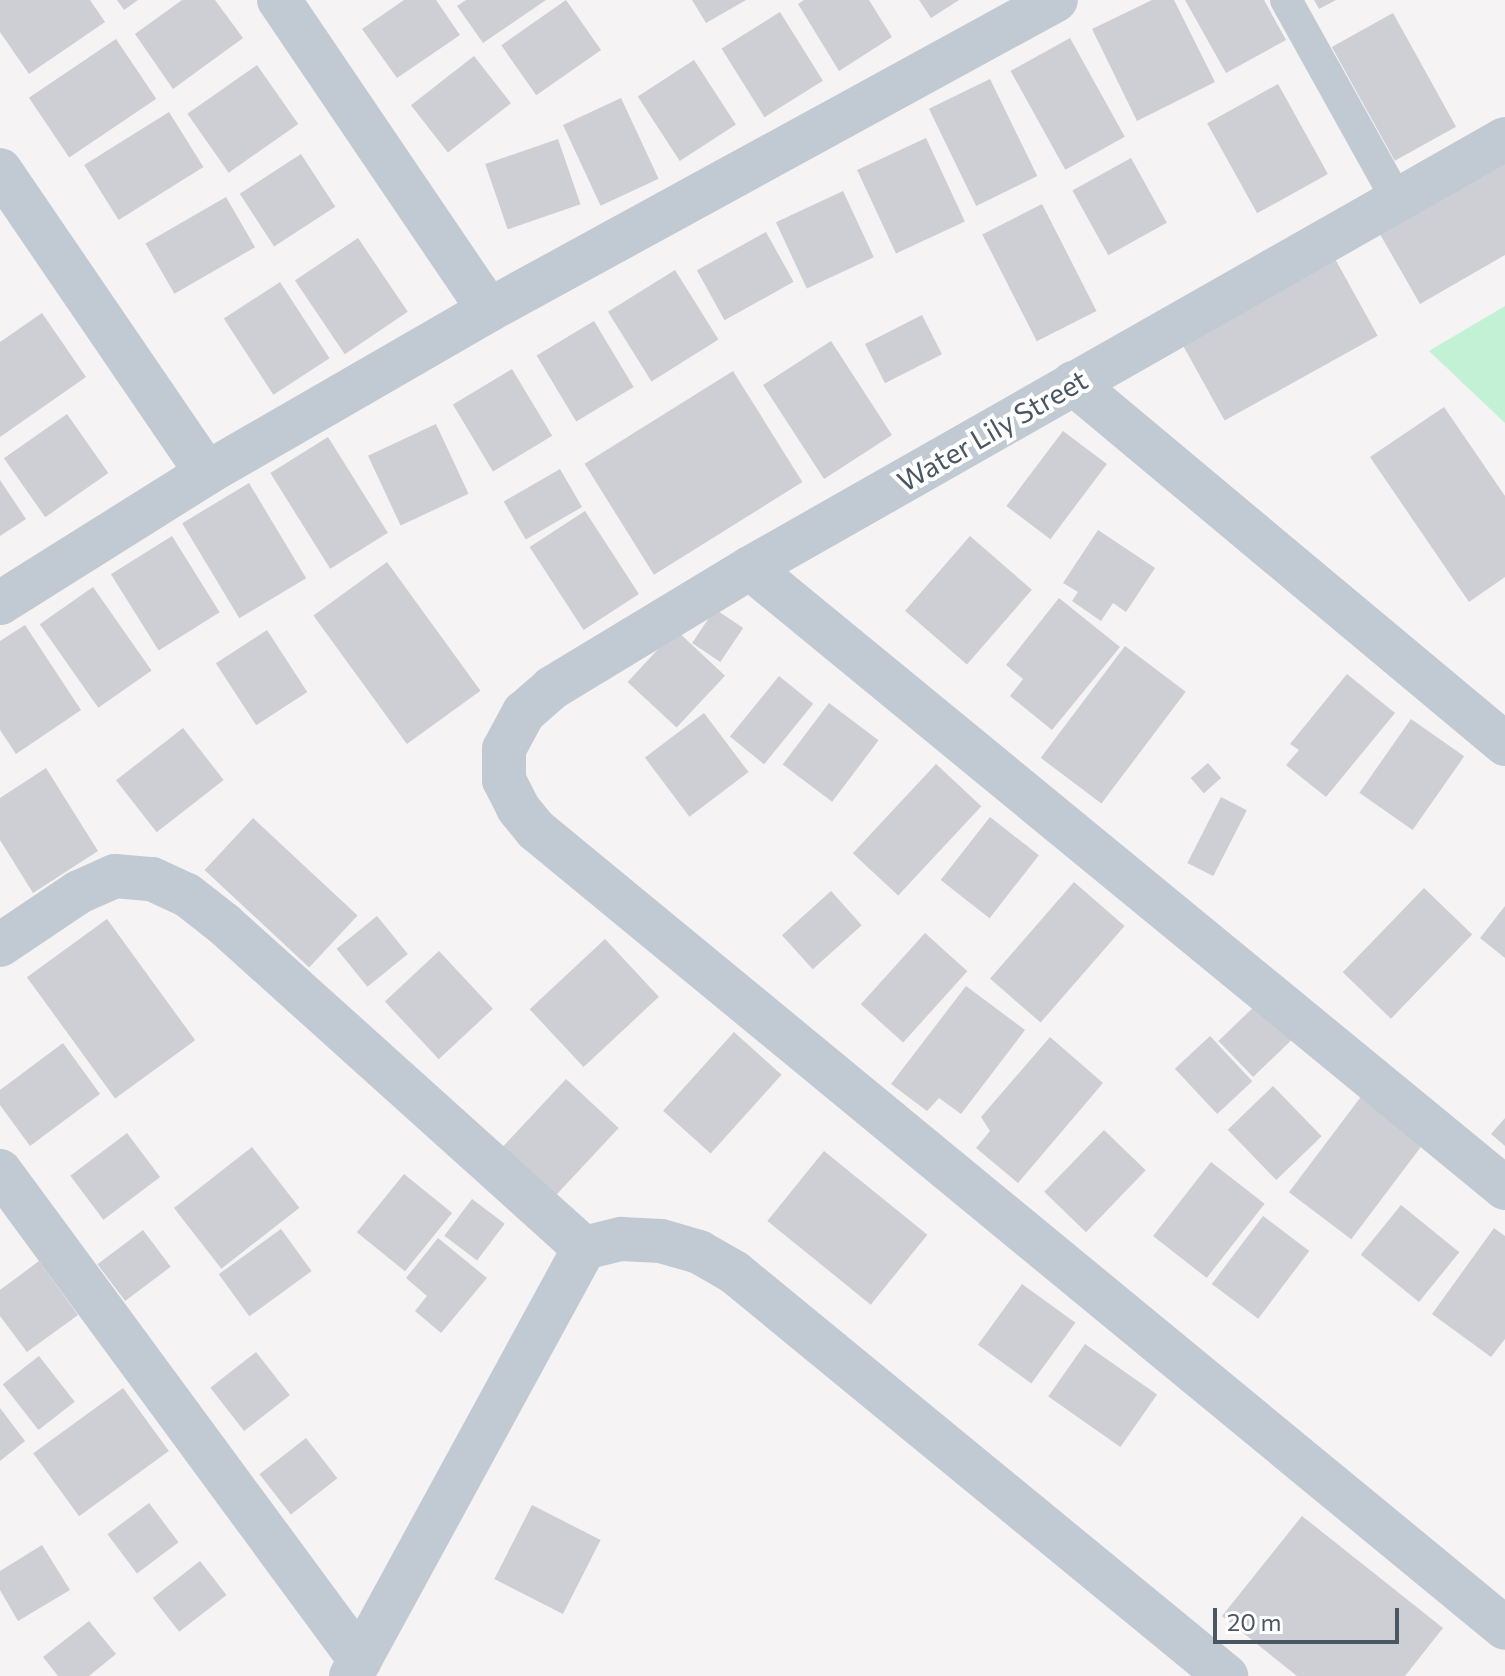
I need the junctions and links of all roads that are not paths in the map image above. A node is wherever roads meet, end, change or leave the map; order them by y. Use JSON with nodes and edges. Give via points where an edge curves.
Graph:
{"nodes":[{"id":1,"x":279,"y":0,"type":"edge"},
{"id":2,"x":1056,"y":0,"type":"edge"},
{"id":3,"x":1286,"y":0,"type":"edge"},
{"id":4,"x":1505,"y":139,"type":"edge"},
{"id":5,"x":0,"y":170,"type":"edge"},
{"id":6,"x":1398,"y":201,"type":"junction"},
{"id":7,"x":489,"y":310,"type":"junction"},
{"id":8,"x":1073,"y":383,"type":"junction"},
{"id":9,"x":207,"y":473,"type":"junction"},
{"id":10,"x":750,"y":568,"type":"junction"},
{"id":11,"x":0,"y":603,"type":"edge"},
{"id":12,"x":1505,"y":744,"type":"edge"},
{"id":13,"x":0,"y":945,"type":"edge"},
{"id":14,"x":0,"y":1171,"type":"edge"},
{"id":15,"x":1505,"y":1188,"type":"edge"},
{"id":16,"x":584,"y":1248,"type":"junction"},
{"id":17,"x":1505,"y":1628,"type":"edge"},
{"id":18,"x":355,"y":1668,"type":"edge"},
{"id":19,"x":1226,"y":1676,"type":"edge"}],
"edges":[{"from":1,"to":7,"type":"street"},
{"from":2,"to":7,"type":"street"},
{"from":3,"to":6,"type":"lane"},
{"from":4,"to":6,"type":"street","name":"Water Lily Street"},
{"from":5,"to":9,"type":"street"},
{"from":6,"to":8,"type":"street","name":"Water Lily Street"},
{"from":7,"to":9,"type":"street"},
{"from":8,"to":10,"type":"street","name":"Water Lily Street"},
{"from":8,"to":12,"type":"street"},
{"from":9,"to":11,"type":"street"},
{"from":10,"to":15,"type":"street"},
{"from":10,"to":17,"type":"street","name":"Water Lily Street","via":[[552,688],[524,712],[504,749],[504,780],[518,808],[536,830]]},
{"from":13,"to":16,"type":"street","via":[[79,892],[115,876],[152,879],[187,895]]},
{"from":14,"to":18,"type":"street"},
{"from":16,"to":18,"type":"street"},
{"from":16,"to":19,"type":"street","via":[[621,1239],[661,1241],[699,1252],[734,1272]]}]}
